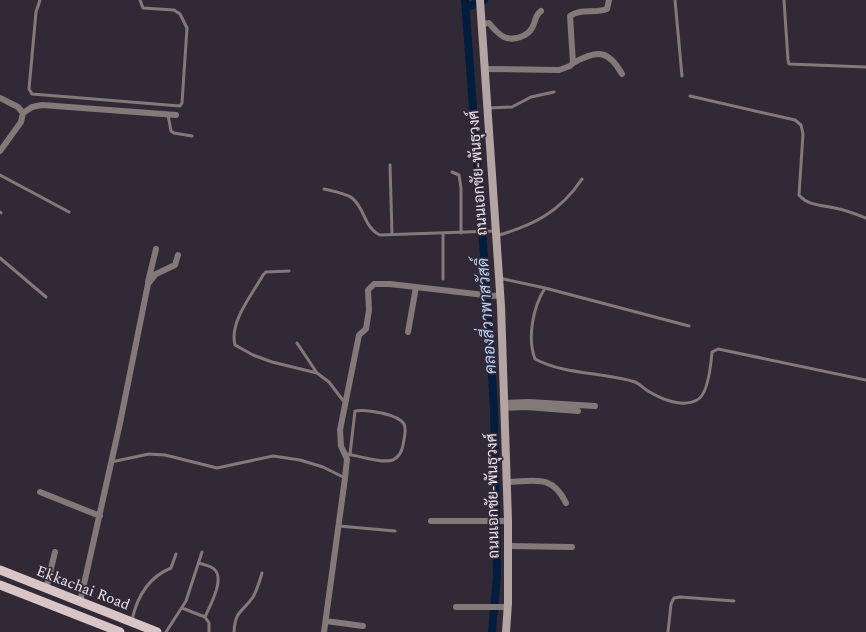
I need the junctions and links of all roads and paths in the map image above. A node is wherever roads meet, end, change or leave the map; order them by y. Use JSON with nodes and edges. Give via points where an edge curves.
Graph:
{"nodes":[{"id":1,"x":40,"y":0,"type":"edge"},
{"id":2,"x":140,"y":0,"type":"edge"},
{"id":3,"x":480,"y":0,"type":"edge"},
{"id":4,"x":609,"y":0,"type":"edge"},
{"id":5,"x":676,"y":0,"type":"edge"},
{"id":6,"x":784,"y":0,"type":"edge"},
{"id":7,"x":541,"y":12,"type":"dead end"},
{"id":8,"x":481,"y":24,"type":"junction"},
{"id":9,"x":573,"y":63,"type":"junction"},
{"id":10,"x":866,"y":67,"type":"edge"},
{"id":11,"x":484,"y":69,"type":"junction"},
{"id":12,"x":622,"y":74,"type":"dead end"},
{"id":13,"x":682,"y":76,"type":"dead end"},
{"id":14,"x":554,"y":92,"type":"dead end"},
{"id":15,"x":690,"y":96,"type":"dead end"},
{"id":16,"x":0,"y":98,"type":"edge"},
{"id":17,"x":487,"y":108,"type":"junction"},
{"id":18,"x":24,"y":113,"type":"junction"},
{"id":19,"x":168,"y":115,"type":"junction"},
{"id":20,"x":176,"y":115,"type":"dead end"},
{"id":21,"x":192,"y":136,"type":"dead end"},
{"id":22,"x":1,"y":148,"type":"edge"},
{"id":23,"x":390,"y":165,"type":"dead end"},
{"id":24,"x":452,"y":172,"type":"dead end"},
{"id":25,"x":0,"y":175,"type":"edge"},
{"id":26,"x":582,"y":179,"type":"dead end"},
{"id":27,"x":324,"y":189,"type":"dead end"},
{"id":28,"x":69,"y":212,"type":"dead end"},
{"id":29,"x":866,"y":218,"type":"edge"},
{"id":30,"x":443,"y":233,"type":"junction"},
{"id":31,"x":461,"y":233,"type":"junction"},
{"id":32,"x":493,"y":233,"type":"junction"},
{"id":33,"x":392,"y":234,"type":"junction"},
{"id":34,"x":156,"y":249,"type":"dead end"},
{"id":35,"x":178,"y":255,"type":"dead end"},
{"id":36,"x":0,"y":258,"type":"edge"},
{"id":37,"x":289,"y":271,"type":"dead end"},
{"id":38,"x":499,"y":278,"type":"junction"},
{"id":39,"x":443,"y":279,"type":"dead end"},
{"id":40,"x":148,"y":284,"type":"junction"},
{"id":41,"x":416,"y":287,"type":"junction"},
{"id":42,"x":545,"y":288,"type":"junction"},
{"id":43,"x":497,"y":295,"type":"junction"},
{"id":44,"x":46,"y":296,"type":"dead end"},
{"id":45,"x":689,"y":326,"type":"dead end"},
{"id":46,"x":408,"y":332,"type":"dead end"},
{"id":47,"x":297,"y":343,"type":"dead end"},
{"id":48,"x":317,"y":373,"type":"junction"},
{"id":49,"x":866,"y":380,"type":"edge"},
{"id":50,"x":345,"y":403,"type":"junction"},
{"id":51,"x":505,"y":406,"type":"junction"},
{"id":52,"x":595,"y":406,"type":"dead end"},
{"id":53,"x":578,"y":411,"type":"dead end"},
{"id":54,"x":347,"y":454,"type":"junction"},
{"id":55,"x":111,"y":462,"type":"junction"},
{"id":56,"x":345,"y":478,"type":"junction"},
{"id":57,"x":508,"y":482,"type":"junction"},
{"id":58,"x":40,"y":492,"type":"dead end"},
{"id":59,"x":566,"y":503,"type":"dead end"},
{"id":60,"x":100,"y":516,"type":"junction"},
{"id":61,"x":431,"y":521,"type":"dead end"},
{"id":62,"x":505,"y":521,"type":"junction"},
{"id":63,"x":339,"y":526,"type":"junction"},
{"id":64,"x":395,"y":531,"type":"dead end"},
{"id":65,"x":509,"y":546,"type":"junction"},
{"id":66,"x":572,"y":547,"type":"dead end"},
{"id":67,"x":55,"y":552,"type":"dead end"},
{"id":68,"x":202,"y":552,"type":"dead end"},
{"id":69,"x":176,"y":554,"type":"dead end"},
{"id":70,"x":198,"y":563,"type":"junction"},
{"id":71,"x":0,"y":570,"type":"edge"},
{"id":72,"x":262,"y":573,"type":"dead end"},
{"id":73,"x":0,"y":585,"type":"edge"},
{"id":74,"x":46,"y":589,"type":"junction"},
{"id":75,"x":734,"y":601,"type":"dead end"},
{"id":76,"x":80,"y":602,"type":"junction"},
{"id":77,"x":456,"y":606,"type":"dead end"},
{"id":78,"x":505,"y":607,"type":"junction"},
{"id":79,"x":182,"y":608,"type":"junction"},
{"id":80,"x":205,"y":617,"type":"junction"},
{"id":81,"x":326,"y":621,"type":"junction"},
{"id":82,"x":131,"y":622,"type":"junction"},
{"id":83,"x":363,"y":626,"type":"dead end"},
{"id":84,"x":118,"y":632,"type":"edge"},
{"id":85,"x":156,"y":632,"type":"edge"},
{"id":86,"x":166,"y":632,"type":"edge"},
{"id":87,"x":209,"y":632,"type":"edge"},
{"id":88,"x":234,"y":632,"type":"edge"},
{"id":89,"x":324,"y":632,"type":"edge"},
{"id":90,"x":506,"y":632,"type":"edge"},
{"id":91,"x":668,"y":632,"type":"edge"}],
"edges":[{"from":1,"to":2,"type":"lane","via":[[36,12],[29,89],[32,94],[180,106],[187,28],[180,14],[174,10],[143,8]]},
{"from":3,"to":8,"type":"street","name":"ถนนเอกชัย-พันธุวงศ์"},
{"from":4,"to":9,"type":"street","via":[[607,9],[603,11],[575,13],[570,16]]},
{"from":5,"to":13,"type":"lane"},
{"from":6,"to":10,"type":"lane","via":[[789,64]]},
{"from":7,"to":8,"type":"street","via":[[534,19],[533,27],[528,33],[518,38],[503,37],[489,23]]},
{"from":8,"to":11,"type":"street","name":"ถนนเอกชัย-พันธุวงศ์"},
{"from":9,"to":11,"type":"street","via":[[559,70]]},
{"from":9,"to":12,"type":"street","via":[[600,54],[608,55]]},
{"from":11,"to":17,"type":"street","name":"ถนนเอกชัย-พันธุวงศ์"},
{"from":14,"to":17,"type":"lane","via":[[531,97],[512,107]]},
{"from":15,"to":29,"type":"lane","via":[[795,120],[801,125],[803,134],[799,195],[804,201],[814,205],[836,208]]},
{"from":16,"to":18,"type":"street"},
{"from":17,"to":32,"type":"street","name":"ถนนเอกชัย-พันธุวงศ์"},
{"from":18,"to":19,"type":"street","via":[[32,107],[42,105]]},
{"from":18,"to":22,"type":"street","via":[[21,122]]},
{"from":19,"to":20,"type":"street"},
{"from":19,"to":21,"type":"lane","via":[[171,131]]},
{"from":23,"to":33,"type":"lane"},
{"from":24,"to":31,"type":"lane","via":[[459,175],[461,188]]},
{"from":25,"to":28,"type":"lane"},
{"from":26,"to":32,"type":"lane","via":[[572,196],[542,219],[519,230]]},
{"from":27,"to":33,"type":"lane","via":[[351,197],[361,209],[373,232],[380,235]]},
{"from":30,"to":31,"type":"lane"},
{"from":30,"to":33,"type":"lane"},
{"from":30,"to":39,"type":"lane"},
{"from":31,"to":32,"type":"lane"},
{"from":32,"to":38,"type":"street","name":"ถนนเอกชัย-พันธุวงศ์"},
{"from":34,"to":40,"type":"street"},
{"from":35,"to":40,"type":"street","via":[[175,265],[156,274]]},
{"from":36,"to":44,"type":"lane"},
{"from":37,"to":48,"type":"lane","via":[[266,272],[263,275],[234,330],[235,346],[253,355]]},
{"from":38,"to":42,"type":"lane"},
{"from":38,"to":43,"type":"street","name":"ถนนเอกชัย-พันธุวงศ์"},
{"from":40,"to":55,"type":"street"},
{"from":41,"to":43,"type":"street"},
{"from":41,"to":46,"type":"street"},
{"from":41,"to":50,"type":"street","via":[[374,284],[368,290],[369,310],[366,329],[360,335]]},
{"from":42,"to":45,"type":"lane"},
{"from":42,"to":49,"type":"lane","via":[[539,297],[531,334],[531,348],[535,359],[548,366],[637,383],[648,391],[675,402],[688,403],[698,400],[706,388],[712,352],[718,349]]},
{"from":43,"to":51,"type":"street","name":"ถนนเอกชัย-พันธุวงศ์"},
{"from":47,"to":48,"type":"lane"},
{"from":48,"to":50,"type":"lane","via":[[329,382]]},
{"from":50,"to":54,"type":"street","via":[[340,430],[341,446]]},
{"from":51,"to":52,"type":"street","via":[[529,402]]},
{"from":51,"to":53,"type":"street"},
{"from":51,"to":57,"type":"street","name":"ถนนเอกชัย-พันธุวงศ์"},
{"from":54,"to":54,"type":"lane","via":[[392,460],[402,451],[404,424],[397,417],[364,410],[355,411]]},
{"from":54,"to":56,"type":"street"},
{"from":55,"to":56,"type":"lane","via":[[148,454],[165,455],[216,468],[273,456],[323,467]]},
{"from":55,"to":60,"type":"street"},
{"from":56,"to":63,"type":"street"},
{"from":57,"to":59,"type":"street","via":[[550,482],[561,493]]},
{"from":57,"to":62,"type":"street","name":"ถนนเอกชัย-พันธุวงศ์"},
{"from":58,"to":60,"type":"street"},
{"from":60,"to":76,"type":"street"},
{"from":61,"to":62,"type":"street"},
{"from":62,"to":65,"type":"street","name":"ถนนเอกชัย-พันธุวงศ์"},
{"from":63,"to":64,"type":"lane"},
{"from":63,"to":81,"type":"street"},
{"from":65,"to":66,"type":"street"},
{"from":65,"to":78,"type":"street","name":"ถนนเอกชัย-พันธุวงศ์"},
{"from":67,"to":74,"type":"street"},
{"from":68,"to":70,"type":"lane"},
{"from":69,"to":82,"type":"lane","via":[[171,568],[161,572],[144,590],[134,609]]},
{"from":70,"to":79,"type":"lane"},
{"from":70,"to":80,"type":"lane","via":[[213,567],[218,574],[218,585]]},
{"from":71,"to":74,"type":"main road","name":"Ekkachai Road"},
{"from":72,"to":88,"type":"lane","via":[[253,597],[241,608],[234,620]]},
{"from":73,"to":84,"type":"main road","name":"Ekkachai Road"},
{"from":74,"to":76,"type":"main road","name":"Ekkachai Road"},
{"from":75,"to":91,"type":"lane","via":[[674,598]]},
{"from":76,"to":82,"type":"main road","name":"Ekkachai Road"},
{"from":77,"to":78,"type":"street"},
{"from":78,"to":90,"type":"street","name":"ถนนเอกชัย-พันธุวงศ์"},
{"from":79,"to":80,"type":"lane"},
{"from":79,"to":86,"type":"lane"},
{"from":80,"to":87,"type":"lane","via":[[209,623]]},
{"from":81,"to":83,"type":"street"},
{"from":81,"to":89,"type":"street"},
{"from":82,"to":85,"type":"main road","name":"Ekkachai Road"}]}
